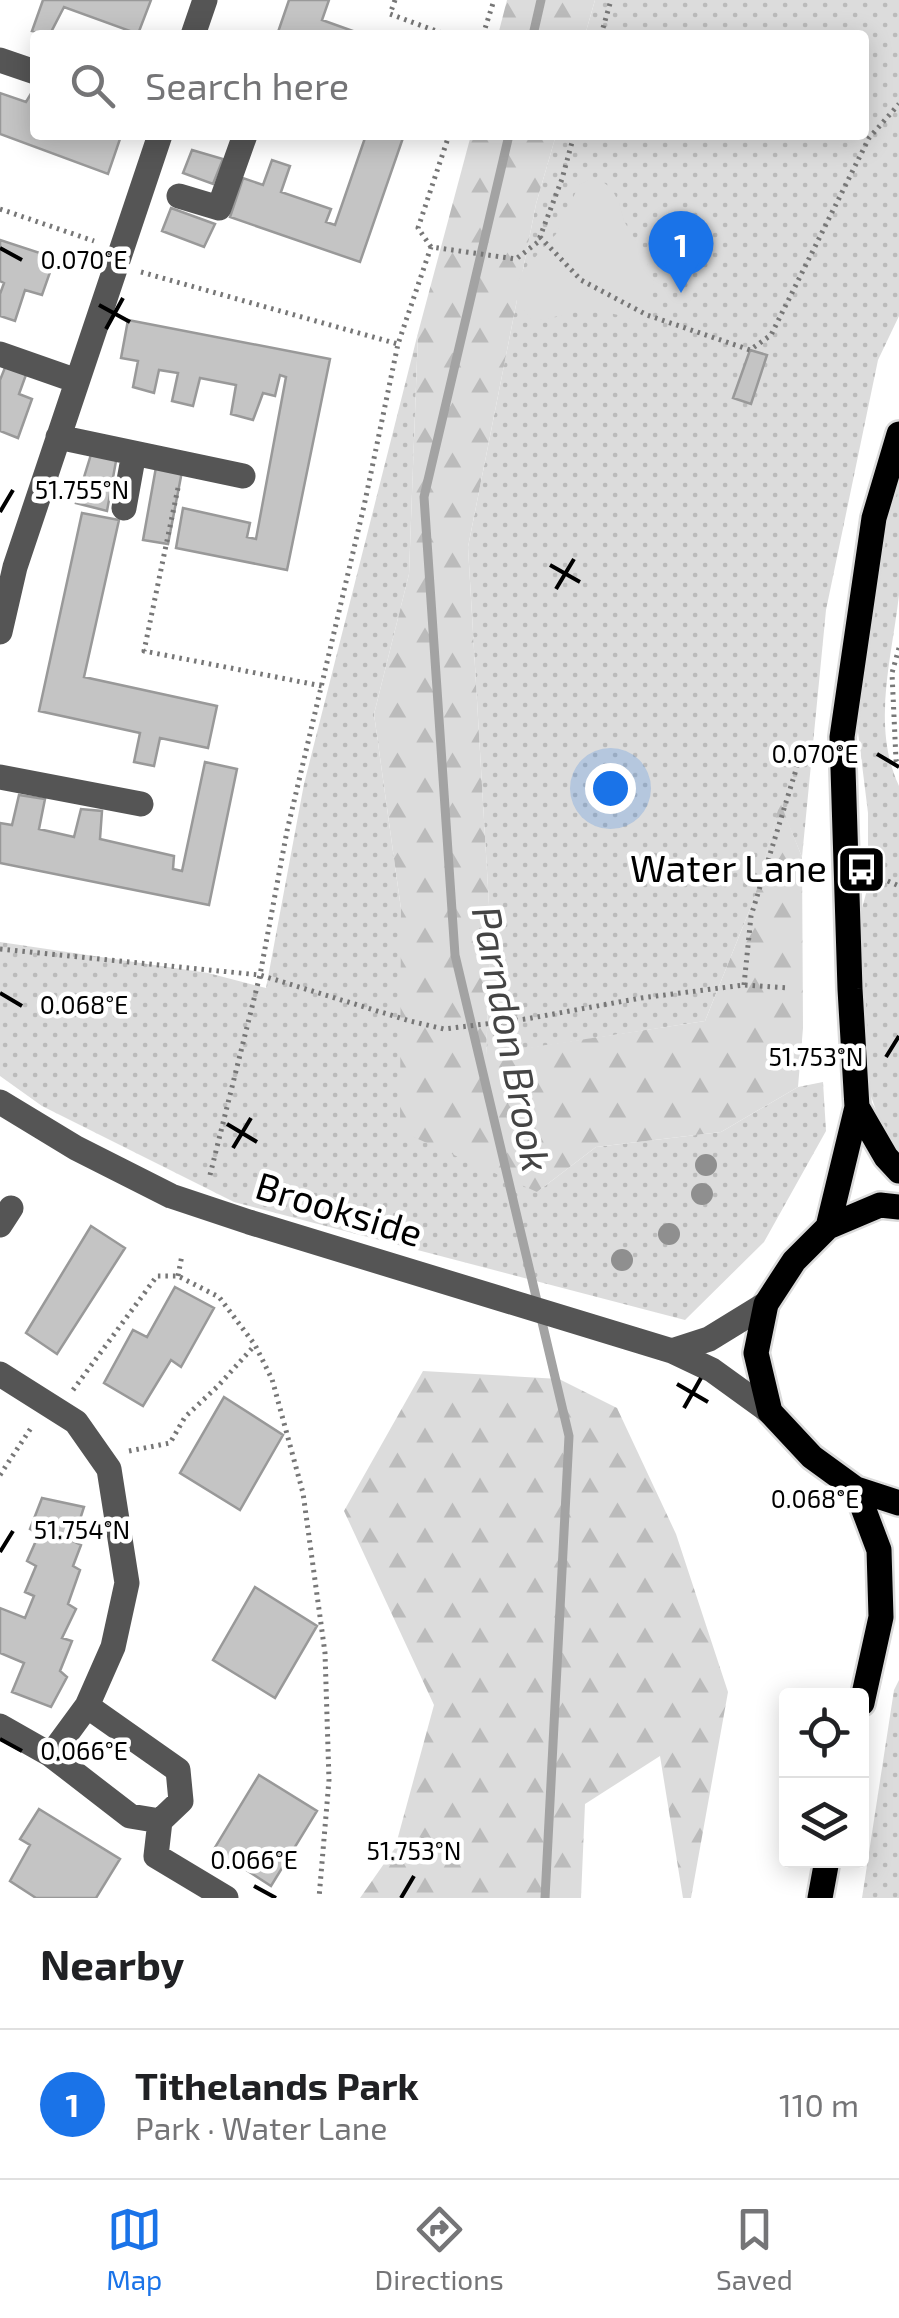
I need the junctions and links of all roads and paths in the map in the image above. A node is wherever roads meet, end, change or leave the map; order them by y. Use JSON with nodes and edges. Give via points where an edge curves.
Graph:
{"nodes":[{"id":1,"x":205,"y":0,"type":"edge"},
{"id":2,"x":395,"y":0,"type":"edge"},
{"id":3,"x":494,"y":0,"type":"edge"},
{"id":4,"x":610,"y":0,"type":"edge"},
{"id":5,"x":195,"y":30,"type":"edge"},
{"id":6,"x":433,"y":30,"type":"edge"},
{"id":7,"x":485,"y":30,"type":"edge"},
{"id":8,"x":602,"y":30,"type":"edge"},
{"id":9,"x":0,"y":60,"type":"edge"},
{"id":10,"x":30,"y":70,"type":"edge"},
{"id":11,"x":899,"y":104,"type":"edge"},
{"id":12,"x":869,"y":138,"type":"edge"},
{"id":13,"x":158,"y":140,"type":"edge"},
{"id":14,"x":243,"y":140,"type":"edge"},
{"id":15,"x":447,"y":140,"type":"edge"},
{"id":16,"x":573,"y":140,"type":"edge"},
{"id":17,"x":868,"y":140,"type":"edge"},
{"id":18,"x":179,"y":196,"type":"dead end"},
{"id":19,"x":0,"y":209,"type":"edge"},
{"id":20,"x":540,"y":237,"type":"junction"},
{"id":21,"x":431,"y":247,"type":"junction"},
{"id":22,"x":118,"y":258,"type":"junction"},
{"id":23,"x":398,"y":344,"type":"junction"},
{"id":24,"x":0,"y":354,"type":"edge"},
{"id":25,"x":77,"y":381,"type":"junction"},
{"id":26,"x":899,"y":434,"type":"edge"},
{"id":27,"x":58,"y":437,"type":"junction"},
{"id":28,"x":134,"y":453,"type":"junction"},
{"id":29,"x":183,"y":463,"type":"junction"},
{"id":30,"x":243,"y":476,"type":"dead end"},
{"id":31,"x":124,"y":508,"type":"dead end"},
{"id":32,"x":1,"y":622,"type":"edge"},
{"id":33,"x":899,"y":648,"type":"edge"},
{"id":34,"x":322,"y":686,"type":"junction"},
{"id":35,"x":803,"y":747,"type":"dead end"},
{"id":36,"x":899,"y":767,"type":"edge"},
{"id":37,"x":0,"y":777,"type":"edge"},
{"id":38,"x":141,"y":804,"type":"dead end"},
{"id":39,"x":862,"y":870,"type":"dead end"},
{"id":40,"x":899,"y":886,"type":"edge"},
{"id":41,"x":0,"y":948,"type":"edge"},
{"id":42,"x":260,"y":976,"type":"junction"},
{"id":43,"x":744,"y":985,"type":"junction"},
{"id":44,"x":788,"y":988,"type":"dead end"},
{"id":45,"x":0,"y":1102,"type":"edge"},
{"id":46,"x":857,"y":1107,"type":"junction"},
{"id":47,"x":899,"y":1171,"type":"edge"},
{"id":48,"x":210,"y":1175,"type":"dead end"},
{"id":49,"x":899,"y":1206,"type":"edge"},
{"id":50,"x":828,"y":1227,"type":"junction"},
{"id":51,"x":182,"y":1254,"type":"dead end"},
{"id":52,"x":178,"y":1276,"type":"junction"},
{"id":53,"x":766,"y":1304,"type":"junction"},
{"id":54,"x":255,"y":1345,"type":"junction"},
{"id":55,"x":672,"y":1351,"type":"junction"},
{"id":56,"x":0,"y":1374,"type":"edge"},
{"id":57,"x":53,"y":1407,"type":"junction"},
{"id":58,"x":770,"y":1412,"type":"junction"},
{"id":59,"x":100,"y":1456,"type":"junction"},
{"id":60,"x":0,"y":1475,"type":"edge"},
{"id":61,"x":856,"y":1489,"type":"junction"},
{"id":62,"x":899,"y":1503,"type":"edge"},
{"id":63,"x":899,"y":1594,"type":"edge"},
{"id":64,"x":881,"y":1617,"type":"junction"},
{"id":65,"x":865,"y":1688,"type":"edge"},
{"id":66,"x":87,"y":1706,"type":"junction"},
{"id":67,"x":0,"y":1726,"type":"edge"},
{"id":68,"x":51,"y":1755,"type":"junction"},
{"id":69,"x":160,"y":1821,"type":"junction"},
{"id":70,"x":826,"y":1868,"type":"edge"},
{"id":71,"x":226,"y":1898,"type":"edge"},
{"id":72,"x":318,"y":1898,"type":"edge"},
{"id":73,"x":820,"y":1898,"type":"edge"}],
"edges":[{"from":1,"to":5,"type":"street"},
{"from":2,"to":6,"type":"path","via":[[390,14]]},
{"from":3,"to":7,"type":"path"},
{"from":4,"to":8,"type":"path"},
{"from":9,"to":10,"type":"street"},
{"from":11,"to":12,"type":"path"},
{"from":13,"to":22,"type":"street"},
{"from":14,"to":18,"type":"street","via":[[219,208]]},
{"from":15,"to":21,"type":"path","via":[[418,228]]},
{"from":16,"to":20,"type":"path"},
{"from":17,"to":20,"type":"path","via":[[771,335],[750,350],[647,315],[582,280]]},
{"from":19,"to":22,"type":"path"},
{"from":20,"to":21,"type":"path","via":[[516,259]]},
{"from":21,"to":23,"type":"path"},
{"from":22,"to":23,"type":"path"},
{"from":22,"to":25,"type":"street"},
{"from":23,"to":34,"type":"path"},
{"from":24,"to":25,"type":"street"},
{"from":25,"to":27,"type":"street"},
{"from":26,"to":46,"type":"main road","via":[[874,518],[842,737]]},
{"from":27,"to":28,"type":"street"},
{"from":27,"to":32,"type":"street"},
{"from":28,"to":29,"type":"street"},
{"from":28,"to":31,"type":"street"},
{"from":29,"to":30,"type":"street"},
{"from":29,"to":34,"type":"path","via":[[144,651]]},
{"from":33,"to":36,"type":"path","via":[[892,673]]},
{"from":34,"to":42,"type":"path"},
{"from":35,"to":43,"type":"path","via":[[751,916]]},
{"from":37,"to":38,"type":"street"},
{"from":39,"to":40,"type":"path"},
{"from":41,"to":42,"type":"path"},
{"from":42,"to":43,"type":"path","via":[[444,1029]]},
{"from":42,"to":48,"type":"path"},
{"from":43,"to":44,"type":"path"},
{"from":45,"to":55,"type":"street","name":"Brookside","via":[[171,1196]]},
{"from":46,"to":47,"type":"main road"},
{"from":46,"to":50,"type":"main road"},
{"from":49,"to":50,"type":"main road","via":[[880,1204]]},
{"from":50,"to":53,"type":"main road","via":[[794,1261]]},
{"from":51,"to":52,"type":"path"},
{"from":52,"to":54,"type":"path","via":[[220,1297]]},
{"from":52,"to":57,"type":"path","via":[[157,1276]]},
{"from":53,"to":55,"type":"street","via":[[709,1339]]},
{"from":53,"to":58,"type":"main road","via":[[756,1353]]},
{"from":54,"to":59,"type":"path","via":[[185,1417],[170,1444]]},
{"from":54,"to":72,"type":"path","via":[[272,1379],[303,1493],[325,1653],[328,1780]]},
{"from":55,"to":58,"type":"street","name":"Brookside","via":[[712,1370]]},
{"from":56,"to":57,"type":"street"},
{"from":57,"to":59,"type":"street","via":[[76,1422]]},
{"from":57,"to":60,"type":"path"},
{"from":58,"to":61,"type":"main road"},
{"from":59,"to":66,"type":"street","via":[[109,1469],[127,1583],[113,1647]]},
{"from":61,"to":62,"type":"main road"},
{"from":61,"to":64,"type":"main road","via":[[879,1550]]},
{"from":63,"to":64,"type":"main road"},
{"from":64,"to":65,"type":"main road"},
{"from":66,"to":68,"type":"street"},
{"from":66,"to":69,"type":"street","via":[[178,1770],[181,1801]]},
{"from":67,"to":68,"type":"street"},
{"from":68,"to":69,"type":"street","via":[[130,1816]]},
{"from":69,"to":71,"type":"street","via":[[156,1856]]},
{"from":70,"to":73,"type":"main road"}]}
